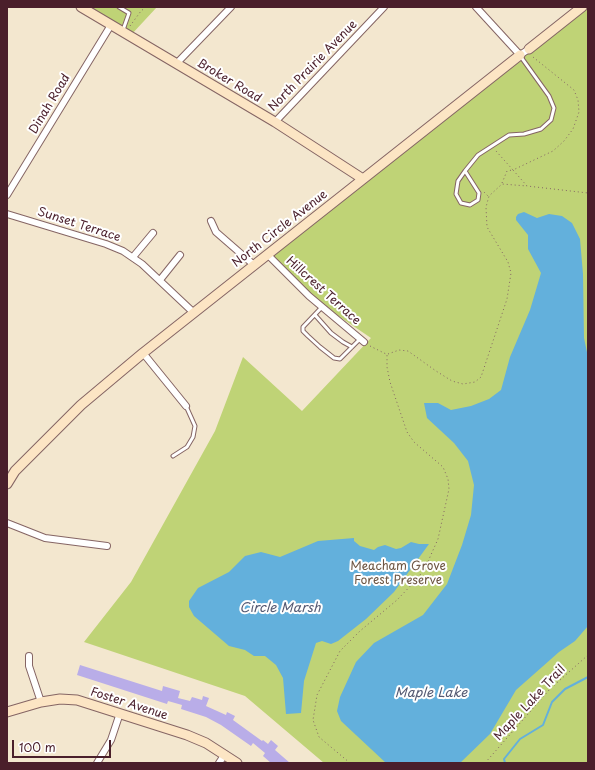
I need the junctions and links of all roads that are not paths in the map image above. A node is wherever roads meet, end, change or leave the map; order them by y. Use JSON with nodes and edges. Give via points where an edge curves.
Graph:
{"nodes":[{"id":1,"x":81,"y":7,"type":"edge"},
{"id":2,"x":119,"y":7,"type":"edge"},
{"id":3,"x":231,"y":7,"type":"edge"},
{"id":4,"x":384,"y":7,"type":"edge"},
{"id":5,"x":476,"y":7,"type":"edge"},
{"id":6,"x":582,"y":7,"type":"edge"},
{"id":7,"x":111,"y":25,"type":"junction"},
{"id":8,"x":122,"y":31,"type":"junction"},
{"id":9,"x":529,"y":51,"type":"joint"},
{"id":10,"x":520,"y":55,"type":"junction"},
{"id":11,"x":176,"y":64,"type":"junction"},
{"id":12,"x":275,"y":122,"type":"junction"},
{"id":13,"x":465,"y":171,"type":"junction"},
{"id":14,"x":363,"y":179,"type":"junction"},
{"id":15,"x":7,"y":195,"type":"edge"},
{"id":16,"x":7,"y":214,"type":"edge"},
{"id":17,"x":211,"y":221,"type":"dead end"},
{"id":18,"x":153,"y":233,"type":"dead end"},
{"id":19,"x":180,"y":255,"type":"dead end"},
{"id":20,"x":268,"y":255,"type":"junction"},
{"id":21,"x":133,"y":257,"type":"junction"},
{"id":22,"x":254,"y":265,"type":"junction"},
{"id":23,"x":160,"y":280,"type":"junction"},
{"id":24,"x":322,"y":307,"type":"junction"},
{"id":25,"x":194,"y":313,"type":"junction"},
{"id":26,"x":315,"y":315,"type":"junction"},
{"id":27,"x":362,"y":341,"type":"joint"},
{"id":28,"x":352,"y":347,"type":"junction"},
{"id":29,"x":143,"y":353,"type":"junction"},
{"id":30,"x":186,"y":406,"type":"joint"},
{"id":31,"x":173,"y":456,"type":"dead end"},
{"id":32,"x":7,"y":484,"type":"edge"},
{"id":33,"x":7,"y":523,"type":"edge"},
{"id":34,"x":107,"y":546,"type":"dead end"},
{"id":35,"x":29,"y":656,"type":"dead end"},
{"id":36,"x":41,"y":702,"type":"junction"},
{"id":37,"x":7,"y":712,"type":"edge"},
{"id":38,"x":120,"y":713,"type":"junction"},
{"id":39,"x":225,"y":754,"type":"junction"},
{"id":40,"x":97,"y":763,"type":"edge"},
{"id":41,"x":219,"y":763,"type":"edge"},
{"id":42,"x":237,"y":763,"type":"edge"}],
"edges":[{"from":1,"to":7,"type":"street","name":"Broker Road"},
{"from":2,"to":8,"type":"lane","via":[[129,13]]},
{"from":3,"to":11,"type":"street"},
{"from":4,"to":12,"type":"street","name":"North Prairie Avenue"},
{"from":5,"to":10,"type":"street"},
{"from":6,"to":9,"type":"street","name":"North Circle Avenue"},
{"from":7,"to":8,"type":"street","name":"Broker Road"},
{"from":7,"to":15,"type":"street","name":"Dinah Road"},
{"from":8,"to":11,"type":"street","name":"Broker Road"},
{"from":9,"to":10,"type":"street","name":"North Circle Avenue"},
{"from":10,"to":13,"type":"lane","via":[[549,96],[554,108],[551,120],[541,129],[509,135],[498,141],[478,155]]},
{"from":10,"to":14,"type":"street","name":"North Circle Avenue"},
{"from":11,"to":12,"type":"street","name":"Broker Road"},
{"from":12,"to":14,"type":"street","name":"Broker Road"},
{"from":13,"to":13,"type":"lane","via":[[458,181],[456,194],[461,203],[470,205],[478,200],[479,192]]},
{"from":14,"to":20,"type":"street","name":"North Circle Avenue"},
{"from":16,"to":21,"type":"street","name":"Sunset Terrace","via":[[106,244]]},
{"from":17,"to":22,"type":"street","via":[[216,232]]},
{"from":18,"to":21,"type":"street"},
{"from":19,"to":23,"type":"street"},
{"from":20,"to":22,"type":"street","name":"North Circle Avenue"},
{"from":20,"to":24,"type":"street","name":"Hillcrest Terrace"},
{"from":21,"to":23,"type":"street","name":"Sunset Terrace"},
{"from":22,"to":25,"type":"street","name":"North Circle Avenue"},
{"from":23,"to":25,"type":"street","name":"Sunset Terrace"},
{"from":24,"to":26,"type":"lane"},
{"from":24,"to":27,"type":"street","name":"Hillcrest Terrace"},
{"from":25,"to":29,"type":"street","name":"North Circle Avenue"},
{"from":26,"to":28,"type":"lane","via":[[331,333]]},
{"from":26,"to":28,"type":"lane","via":[[303,331],[320,347],[334,358],[340,359]]},
{"from":27,"to":28,"type":"lane"},
{"from":29,"to":30,"type":"street"},
{"from":29,"to":32,"type":"street","name":"North Circle Avenue","via":[[81,405],[15,471]]},
{"from":30,"to":31,"type":"lane","via":[[195,426],[193,437],[187,447]]},
{"from":33,"to":34,"type":"street","via":[[46,538]]},
{"from":35,"to":36,"type":"street","via":[[29,666]]},
{"from":36,"to":37,"type":"street","name":"Foster Avenue"},
{"from":36,"to":38,"type":"street","name":"Foster Avenue","via":[[77,700]]},
{"from":38,"to":39,"type":"street","name":"Foster Avenue","via":[[187,735]]},
{"from":38,"to":40,"type":"street","via":[[111,740]]},
{"from":39,"to":41,"type":"street"},
{"from":39,"to":42,"type":"street","name":"Foster Avenue"}]}
